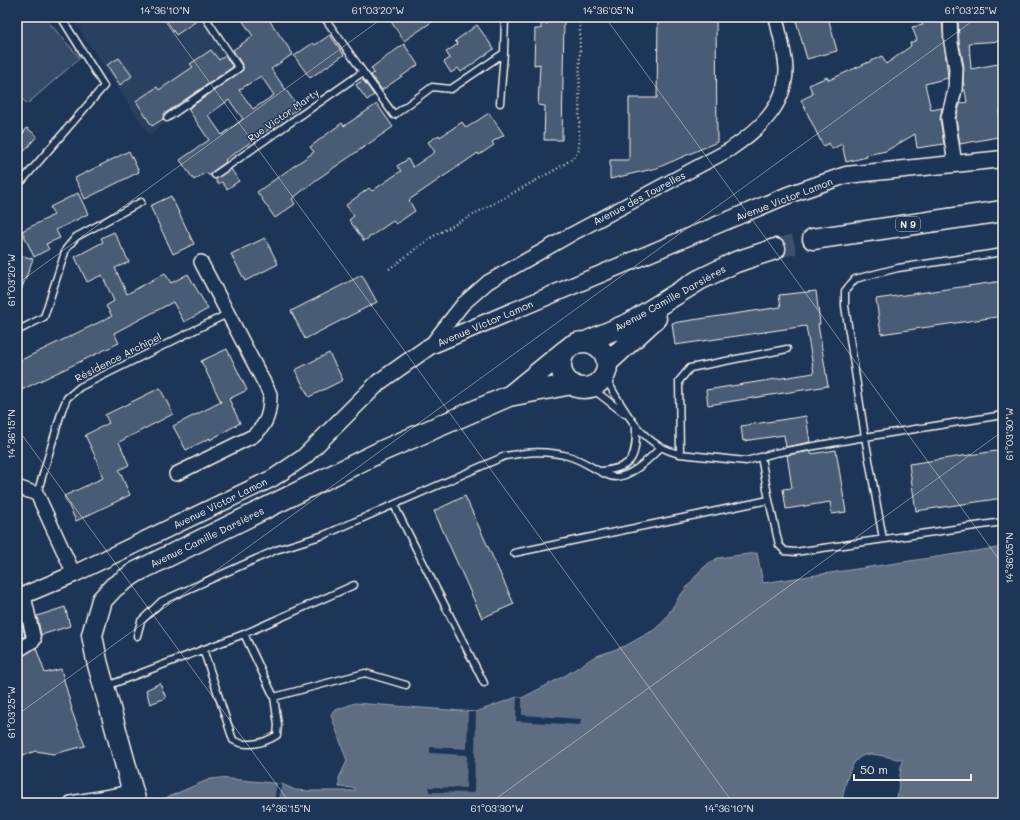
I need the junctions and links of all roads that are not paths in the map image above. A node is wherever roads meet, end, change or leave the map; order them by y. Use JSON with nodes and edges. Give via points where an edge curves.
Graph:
{"nodes":[{"id":1,"x":62,"y":17,"type":"edge"},
{"id":2,"x":205,"y":17,"type":"edge"},
{"id":3,"x":324,"y":17,"type":"edge"},
{"id":4,"x":505,"y":17,"type":"edge"},
{"id":5,"x":776,"y":17,"type":"edge"},
{"id":6,"x":950,"y":17,"type":"edge"},
{"id":7,"x":504,"y":53,"type":"junction"},
{"id":8,"x":362,"y":72,"type":"junction"},
{"id":9,"x":500,"y":102,"type":"dead end"},
{"id":10,"x":167,"y":118,"type":"dead end"},
{"id":11,"x":1003,"y":159,"type":"edge"},
{"id":12,"x":955,"y":164,"type":"junction"},
{"id":13,"x":215,"y":175,"type":"dead end"},
{"id":14,"x":22,"y":181,"type":"dead end"},
{"id":15,"x":141,"y":202,"type":"dead end"},
{"id":16,"x":1003,"y":211,"type":"edge"},
{"id":17,"x":1003,"y":221,"type":"edge"},
{"id":18,"x":1003,"y":252,"type":"edge"},
{"id":19,"x":201,"y":262,"type":"dead end"},
{"id":20,"x":227,"y":314,"type":"junction"},
{"id":21,"x":17,"y":331,"type":"edge"},
{"id":22,"x":588,"y":342,"type":"junction"},
{"id":23,"x":430,"y":346,"type":"junction"},
{"id":24,"x":787,"y":349,"type":"dead end"},
{"id":25,"x":566,"y":350,"type":"junction"},
{"id":26,"x":593,"y":378,"type":"junction"},
{"id":27,"x":509,"y":396,"type":"junction"},
{"id":28,"x":1003,"y":415,"type":"edge"},
{"id":29,"x":628,"y":416,"type":"junction"},
{"id":30,"x":636,"y":427,"type":"junction"},
{"id":31,"x":865,"y":437,"type":"junction"},
{"id":32,"x":661,"y":447,"type":"junction"},
{"id":33,"x":680,"y":454,"type":"junction"},
{"id":34,"x":760,"y":456,"type":"junction"},
{"id":35,"x":600,"y":471,"type":"junction"},
{"id":36,"x":176,"y":474,"type":"dead end"},
{"id":37,"x":17,"y":487,"type":"edge"},
{"id":38,"x":36,"y":494,"type":"junction"},
{"id":39,"x":769,"y":500,"type":"junction"},
{"id":40,"x":394,"y":505,"type":"junction"},
{"id":41,"x":1003,"y":522,"type":"edge"},
{"id":42,"x":883,"y":539,"type":"junction"},
{"id":43,"x":514,"y":553,"type":"dead end"},
{"id":44,"x":74,"y":574,"type":"junction"},
{"id":45,"x":354,"y":585,"type":"dead end"},
{"id":46,"x":21,"y":597,"type":"edge"},
{"id":47,"x":244,"y":634,"type":"junction"},
{"id":48,"x":137,"y":636,"type":"dead end"},
{"id":49,"x":203,"y":650,"type":"junction"},
{"id":50,"x":17,"y":651,"type":"edge"},
{"id":51,"x":484,"y":683,"type":"dead end"},
{"id":52,"x":406,"y":685,"type":"dead end"},
{"id":53,"x":104,"y":688,"type":"junction"},
{"id":54,"x":274,"y":697,"type":"junction"},
{"id":55,"x":135,"y":798,"type":"edge"},
{"id":56,"x":71,"y":803,"type":"edge"}],
"edges":[{"from":1,"to":14,"type":"lane","via":[[104,86]]},
{"from":2,"to":10,"type":"lane","via":[[239,68]]},
{"from":3,"to":8,"type":"lane"},
{"from":4,"to":7,"type":"lane"},
{"from":5,"to":23,"type":"street","name":"Avenue des Tourelles","via":[[786,71],[782,93],[766,120],[753,134],[729,150],[488,282],[463,304]]},
{"from":6,"to":12,"type":"street","via":[[951,43],[956,68],[955,90],[948,118]]},
{"from":7,"to":8,"type":"lane","via":[[451,89],[432,87],[394,115]]},
{"from":7,"to":9,"type":"lane"},
{"from":8,"to":13,"type":"lane","name":"Rue Victor Marty"},
{"from":11,"to":12,"type":"street","name":"Avenue Victor Lamon"},
{"from":12,"to":23,"type":"street","name":"Avenue Victor Lamon","via":[[846,175],[774,201]]},
{"from":15,"to":21,"type":"lane","via":[[76,237],[66,249],[44,317]]},
{"from":16,"to":17,"type":"main road","number":"N 9","via":[[815,242]]},
{"from":18,"to":31,"type":"lane","via":[[898,268],[855,279],[845,290],[845,306]]},
{"from":19,"to":20,"type":"street"},
{"from":20,"to":36,"type":"street","via":[[270,394],[270,413],[263,428],[254,436]]},
{"from":20,"to":38,"type":"lane","name":"Résidence Archipel","via":[[80,387],[67,398]]},
{"from":22,"to":25,"type":"main road","via":[[580,342]]},
{"from":22,"to":26,"type":"main road","via":[[601,348]]},
{"from":22,"to":26,"type":"main road","name":"Avenue Camille Darsières","via":[[630,323],[699,280],[736,262],[777,252],[683,298],[658,316]]},
{"from":23,"to":44,"type":"street","name":"Avenue Victor Lamon","via":[[379,382],[304,457],[273,478]]},
{"from":24,"to":33,"type":"lane","via":[[690,368],[684,373],[679,380]]},
{"from":25,"to":26,"type":"main road","via":[[561,364],[566,379]]},
{"from":25,"to":27,"type":"main road","name":"Avenue Camille Darsières"},
{"from":26,"to":27,"type":"main road","name":"Avenue Camille Darsières"},
{"from":26,"to":29,"type":"lane"},
{"from":26,"to":29,"type":"lane"},
{"from":27,"to":53,"type":"main road","name":"Avenue Camille Darsières","via":[[384,450],[136,572],[114,587],[102,600],[92,635]]},
{"from":28,"to":31,"type":"lane"},
{"from":29,"to":30,"type":"lane"},
{"from":30,"to":32,"type":"lane"},
{"from":30,"to":35,"type":"lane","via":[[636,451],[627,464],[616,469]]},
{"from":31,"to":34,"type":"lane"},
{"from":31,"to":42,"type":"lane"},
{"from":32,"to":33,"type":"lane"},
{"from":32,"to":35,"type":"lane","via":[[643,465],[624,476],[612,477]]},
{"from":33,"to":34,"type":"lane","via":[[746,461]]},
{"from":34,"to":39,"type":"lane"},
{"from":35,"to":40,"type":"lane","via":[[569,456],[537,451],[505,456]]},
{"from":37,"to":38,"type":"street"},
{"from":38,"to":44,"type":"street"},
{"from":39,"to":42,"type":"lane","via":[[779,545],[785,551],[795,552]]},
{"from":39,"to":43,"type":"lane"},
{"from":40,"to":48,"type":"lane","via":[[324,535],[276,550],[162,601],[141,621]]},
{"from":40,"to":51,"type":"lane"},
{"from":41,"to":42,"type":"lane"},
{"from":44,"to":46,"type":"street","name":"Avenue Victor Lamon"},
{"from":45,"to":47,"type":"lane"},
{"from":46,"to":50,"type":"street","via":[[34,640]]},
{"from":47,"to":49,"type":"lane"},
{"from":47,"to":54,"type":"lane"},
{"from":49,"to":53,"type":"lane"},
{"from":49,"to":54,"type":"lane","via":[[233,740],[240,744],[267,742],[277,735]]},
{"from":52,"to":54,"type":"lane","via":[[365,673]]},
{"from":53,"to":55,"type":"main road","name":"Avenue Camille Darsières"},
{"from":55,"to":56,"type":"street"}]}
